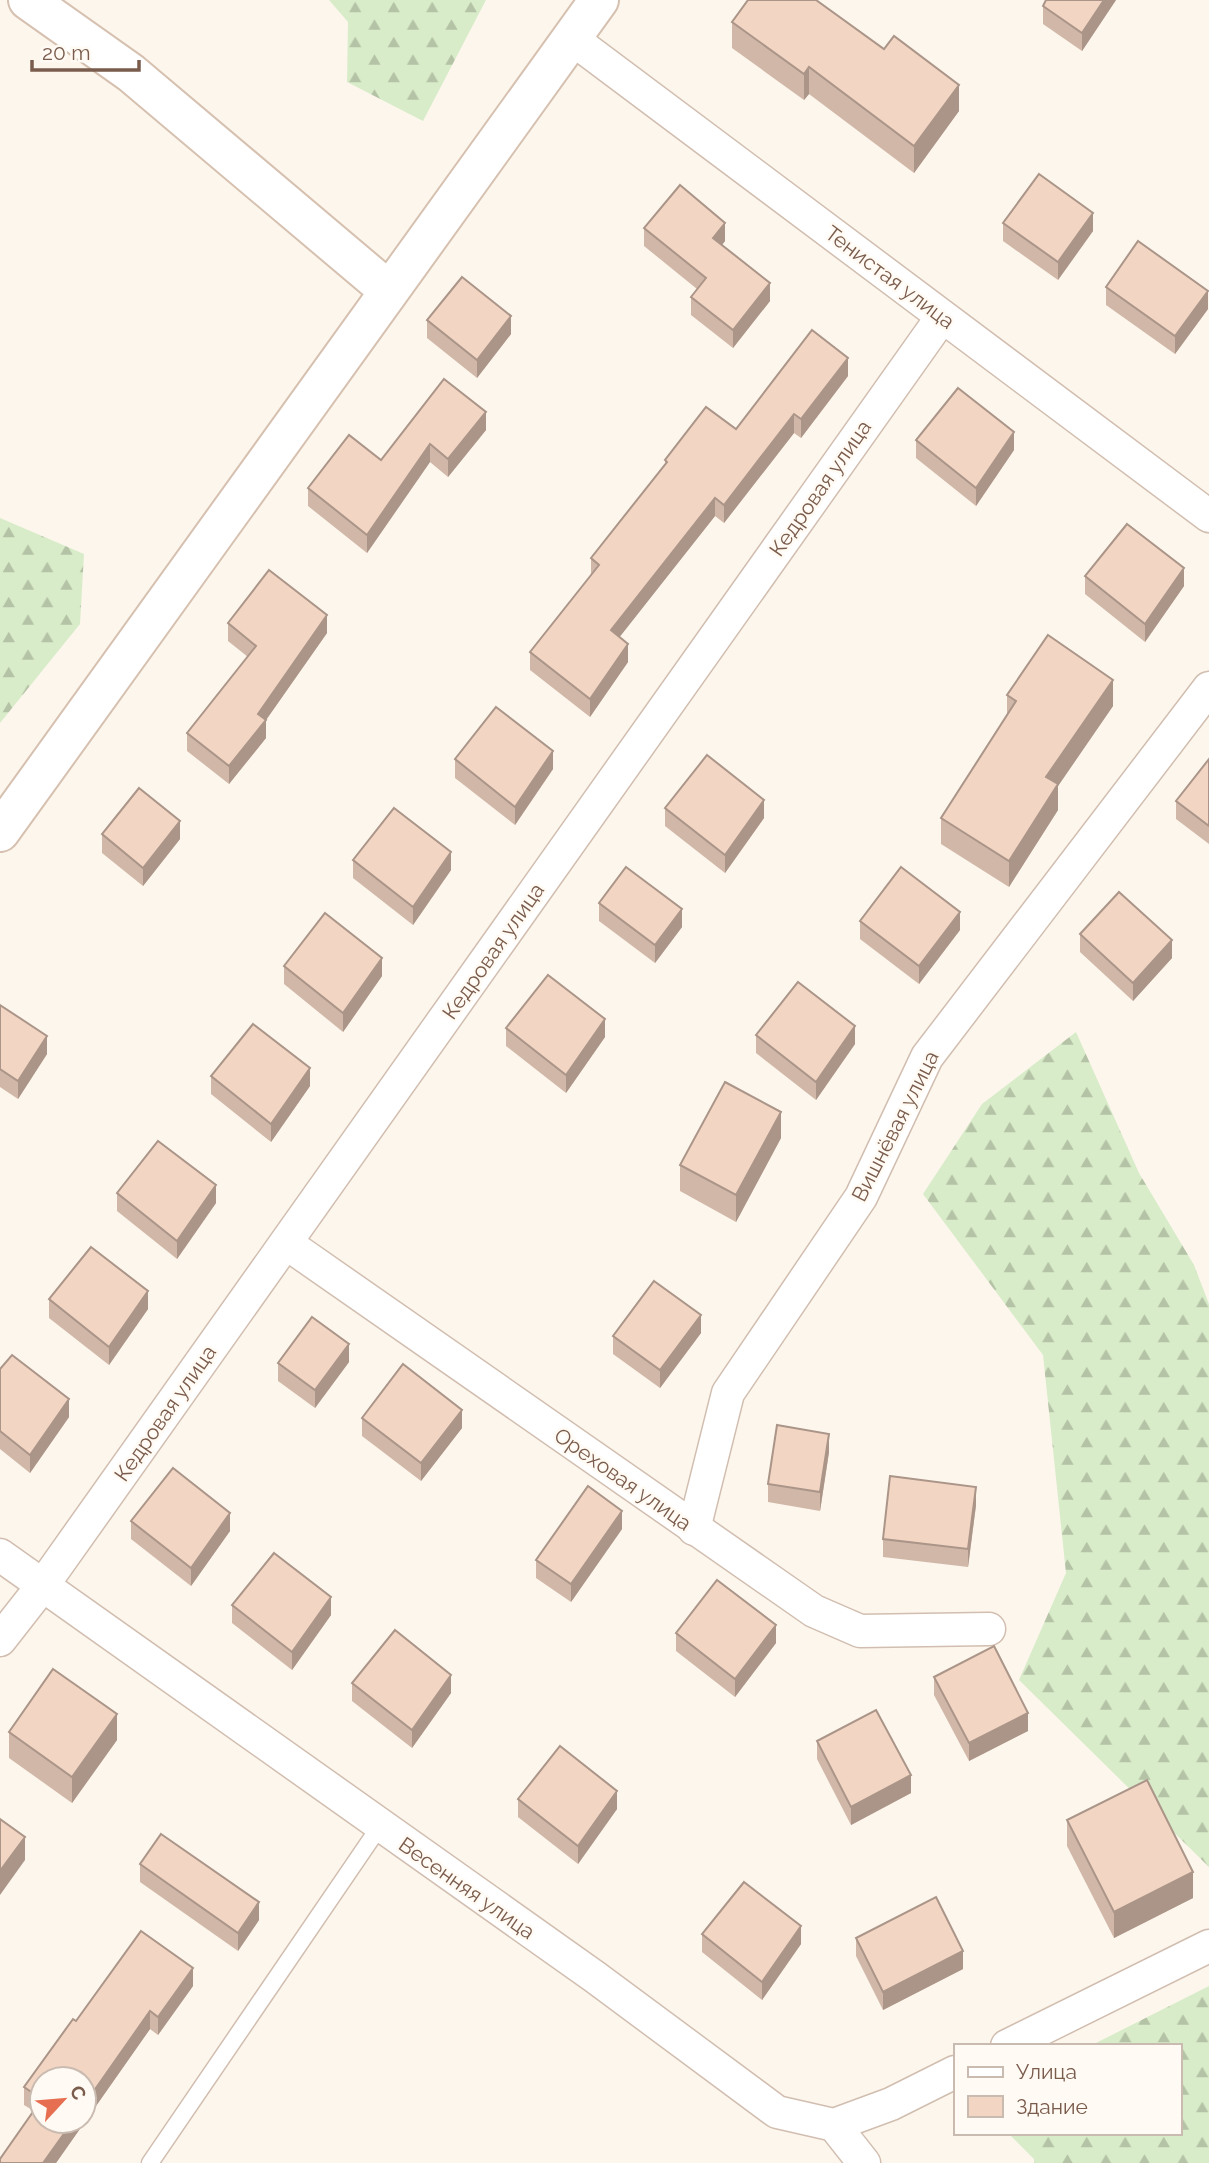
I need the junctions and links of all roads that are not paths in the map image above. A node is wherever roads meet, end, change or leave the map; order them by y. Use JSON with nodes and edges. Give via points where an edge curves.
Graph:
{"nodes":[{"id":1,"x":28,"y":0,"type":"edge"},
{"id":2,"x":599,"y":0,"type":"edge"},
{"id":3,"x":572,"y":38,"type":"junction"},
{"id":4,"x":388,"y":290,"type":"junction"},
{"id":5,"x":942,"y":317,"type":"junction"},
{"id":6,"x":1209,"y":516,"type":"edge"},
{"id":7,"x":1209,"y":688,"type":"edge"},
{"id":8,"x":0,"y":832,"type":"edge"},
{"id":9,"x":286,"y":1243,"type":"junction"},
{"id":10,"x":694,"y":1529,"type":"junction"},
{"id":11,"x":0,"y":1555,"type":"edge"},
{"id":12,"x":43,"y":1585,"type":"junction"},
{"id":13,"x":989,"y":1629,"type":"dead end"},
{"id":14,"x":0,"y":1640,"type":"edge"},
{"id":15,"x":380,"y":1826,"type":"junction"},
{"id":16,"x":1209,"y":1946,"type":"edge"},
{"id":17,"x":1011,"y":2044,"type":"edge"},
{"id":18,"x":954,"y":2072,"type":"edge"},
{"id":19,"x":834,"y":2125,"type":"junction"},
{"id":20,"x":150,"y":2163,"type":"edge"},
{"id":21,"x":864,"y":2163,"type":"edge"}],
"edges":[{"from":1,"to":4,"type":"street","via":[[131,72]]},
{"from":2,"to":3,"type":"street"},
{"from":3,"to":4,"type":"street"},
{"from":3,"to":5,"type":"street","name":"Тенистая улица"},
{"from":4,"to":8,"type":"street"},
{"from":5,"to":6,"type":"street","name":"Тенистая улица"},
{"from":5,"to":9,"type":"street","name":"Кедровая улица"},
{"from":7,"to":10,"type":"street","name":"Вишнёвая улица","via":[[927,1057],[861,1197],[728,1393]]},
{"from":9,"to":10,"type":"street","name":"Ореховая улица"},
{"from":9,"to":12,"type":"street","name":"Кедровая улица"},
{"from":10,"to":13,"type":"street","name":"Ореховая улица","via":[[814,1611],[860,1631]]},
{"from":11,"to":12,"type":"street","name":"Весенняя улица"},
{"from":12,"to":14,"type":"street","name":"Кедровая улица"},
{"from":12,"to":15,"type":"street","name":"Весенняя улица"},
{"from":15,"to":19,"type":"street","name":"Весенняя улица","via":[[777,2112]]},
{"from":15,"to":20,"type":"lane"},
{"from":16,"to":17,"type":"street"},
{"from":18,"to":19,"type":"street","via":[[891,2104]]},
{"from":19,"to":21,"type":"street"}]}
